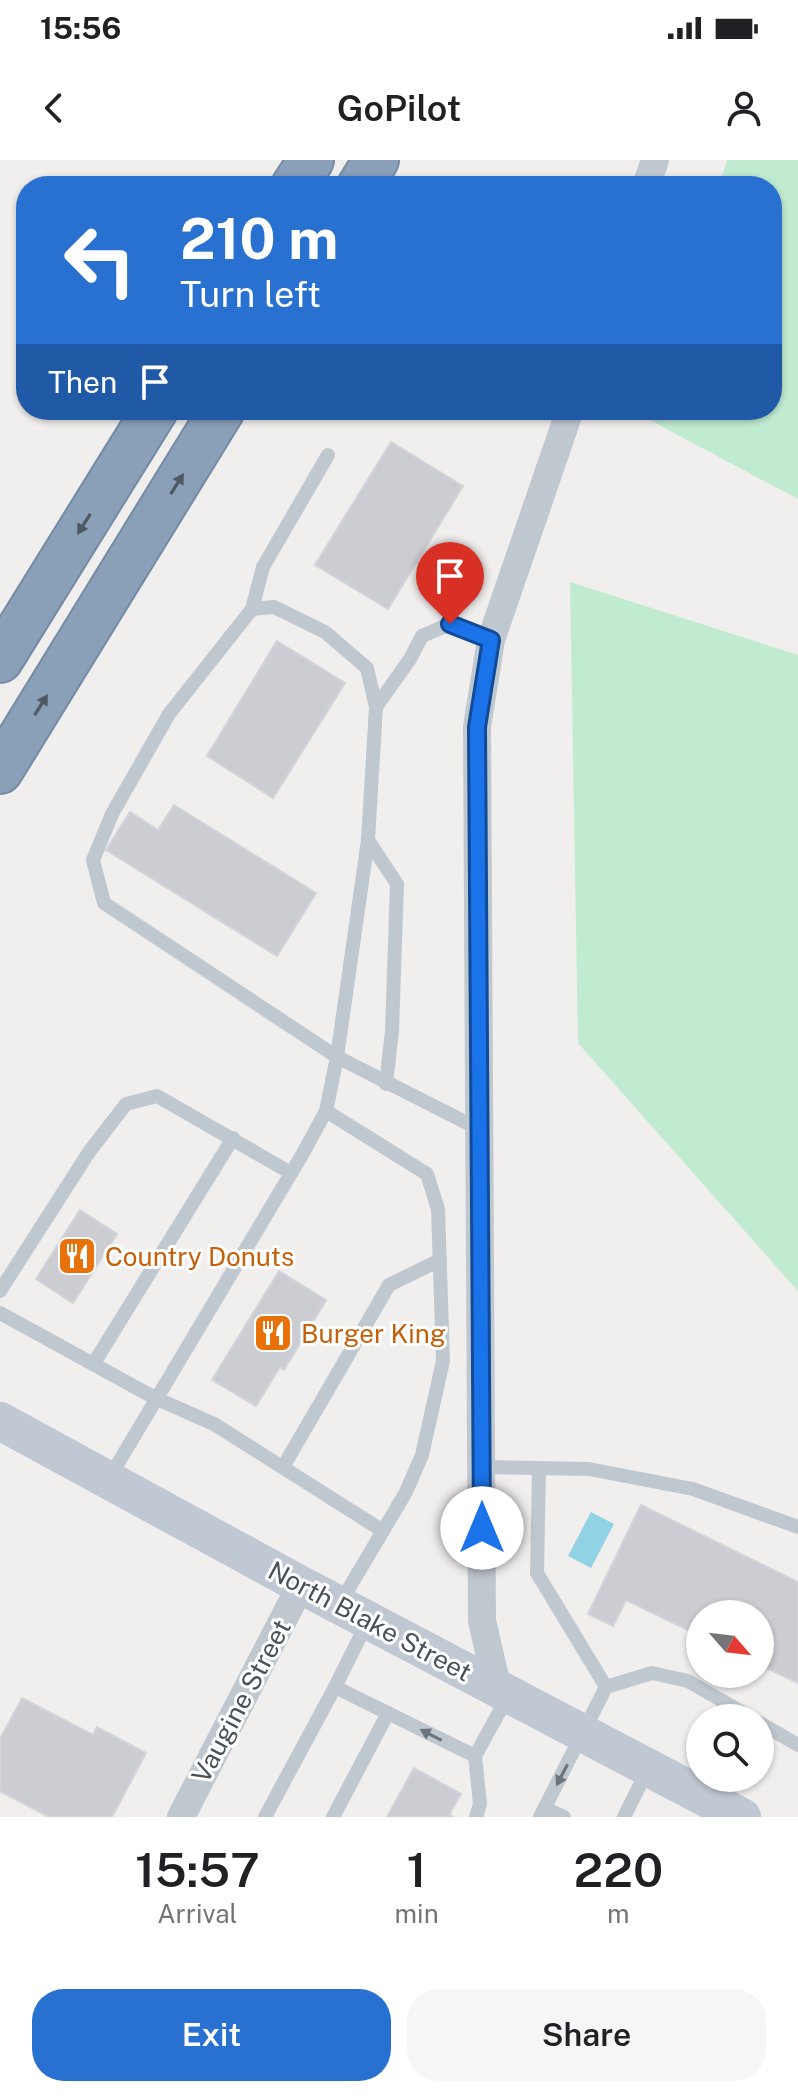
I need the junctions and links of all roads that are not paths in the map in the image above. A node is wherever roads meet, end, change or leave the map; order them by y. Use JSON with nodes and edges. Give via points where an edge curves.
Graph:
{"nodes":[{"id":1,"x":149,"y":420,"type":"edge"},
{"id":2,"x":216,"y":420,"type":"edge"},
{"id":3,"x":567,"y":420,"type":"edge"},
{"id":4,"x":328,"y":455,"type":"dead end"},
{"id":5,"x":252,"y":609,"type":"junction"},
{"id":6,"x":491,"y":640,"type":"junction"},
{"id":7,"x":0,"y":660,"type":"edge"},
{"id":8,"x":376,"y":707,"type":"junction"},
{"id":9,"x":0,"y":771,"type":"edge"},
{"id":10,"x":368,"y":840,"type":"junction"},
{"id":11,"x":337,"y":1057,"type":"junction"},
{"id":12,"x":386,"y":1084,"type":"junction"},
{"id":13,"x":326,"y":1111,"type":"junction"},
{"id":14,"x":479,"y":1129,"type":"junction"},
{"id":15,"x":233,"y":1138,"type":"junction"},
{"id":16,"x":291,"y":1173,"type":"junction"},
{"id":17,"x":440,"y":1260,"type":"junction"},
{"id":18,"x":0,"y":1291,"type":"edge"},
{"id":19,"x":0,"y":1313,"type":"edge"},
{"id":20,"x":94,"y":1363,"type":"junction"},
{"id":21,"x":155,"y":1398,"type":"junction"},
{"id":22,"x":0,"y":1421,"type":"edge"},
{"id":23,"x":283,"y":1467,"type":"junction"},
{"id":24,"x":481,"y":1467,"type":"junction"},
{"id":25,"x":539,"y":1468,"type":"junction"},
{"id":26,"x":108,"y":1480,"type":"junction"},
{"id":27,"x":798,"y":1527,"type":"edge"},
{"id":28,"x":383,"y":1531,"type":"junction"},
{"id":29,"x":301,"y":1585,"type":"junction"},
{"id":30,"x":354,"y":1613,"type":"junction"},
{"id":31,"x":335,"y":1687,"type":"junction"},
{"id":32,"x":606,"y":1687,"type":"junction"},
{"id":33,"x":503,"y":1693,"type":"junction"},
{"id":34,"x":728,"y":1704,"type":"edge"},
{"id":35,"x":388,"y":1713,"type":"junction"},
{"id":36,"x":774,"y":1731,"type":"edge"},
{"id":37,"x":583,"y":1733,"type":"junction"},
{"id":38,"x":798,"y":1745,"type":"edge"},
{"id":39,"x":475,"y":1756,"type":"junction"},
{"id":40,"x":649,"y":1767,"type":"junction"},
{"id":41,"x":542,"y":1812,"type":"edge"},
{"id":42,"x":181,"y":1817,"type":"edge"},
{"id":43,"x":265,"y":1817,"type":"edge"},
{"id":44,"x":333,"y":1817,"type":"edge"},
{"id":45,"x":476,"y":1817,"type":"edge"},
{"id":46,"x":564,"y":1817,"type":"edge"},
{"id":47,"x":624,"y":1817,"type":"edge"},
{"id":48,"x":742,"y":1817,"type":"edge"}],
"edges":[{"from":1,"to":7,"type":"highway","one_way":true},
{"from":9,"to":2,"type":"highway","one_way":true},
{"from":3,"to":6,"type":"street"},
{"from":4,"to":5,"type":"lane","via":[[263,567]]},
{"from":5,"to":8,"type":"lane","via":[[274,607],[325,632],[367,668]]},
{"from":5,"to":11,"type":"lane","via":[[169,714],[112,814],[93,860],[104,903]]},
{"from":6,"to":8,"type":"lane","via":[[450,624],[422,636]]},
{"from":6,"to":14,"type":"street","via":[[477,727]]},
{"from":8,"to":10,"type":"lane"},
{"from":10,"to":11,"type":"lane"},
{"from":10,"to":12,"type":"lane","via":[[397,884]]},
{"from":11,"to":12,"type":"lane"},
{"from":11,"to":13,"type":"lane"},
{"from":12,"to":14,"type":"lane"},
{"from":13,"to":16,"type":"lane"},
{"from":13,"to":17,"type":"lane","via":[[427,1174],[438,1209]]},
{"from":14,"to":24,"type":"street"},
{"from":15,"to":16,"type":"lane"},
{"from":15,"to":18,"type":"lane","via":[[157,1096],[126,1104]]},
{"from":15,"to":20,"type":"lane"},
{"from":16,"to":21,"type":"lane"},
{"from":17,"to":23,"type":"lane","via":[[389,1285]]},
{"from":17,"to":28,"type":"lane","via":[[443,1361],[422,1455]]},
{"from":19,"to":20,"type":"lane"},
{"from":20,"to":21,"type":"lane"},
{"from":21,"to":23,"type":"lane","via":[[214,1424]]},
{"from":21,"to":26,"type":"lane"},
{"from":22,"to":26,"type":"main road","name":"North Blake Street"},
{"from":23,"to":28,"type":"lane"},
{"from":24,"to":25,"type":"lane"},
{"from":24,"to":33,"type":"street","via":[[482,1621]]},
{"from":25,"to":27,"type":"lane","via":[[589,1469],[693,1489]]},
{"from":25,"to":32,"type":"lane","via":[[537,1573]]},
{"from":26,"to":29,"type":"main road","name":"North Blake Street"},
{"from":28,"to":30,"type":"lane"},
{"from":29,"to":30,"type":"main road","name":"North Blake Street"},
{"from":29,"to":42,"type":"street","name":"Vaugine Street"},
{"from":30,"to":31,"type":"lane"},
{"from":30,"to":33,"type":"main road","name":"North Blake Street"},
{"from":31,"to":35,"type":"lane"},
{"from":31,"to":43,"type":"lane"},
{"from":32,"to":34,"type":"lane","via":[[652,1673],[688,1681]]},
{"from":32,"to":37,"type":"lane"},
{"from":33,"to":37,"type":"main road","name":"North Blake Street"},
{"from":33,"to":39,"type":"lane"},
{"from":39,"to":35,"type":"lane","one_way":true},
{"from":35,"to":44,"type":"lane"},
{"from":36,"to":38,"type":"lane"},
{"from":37,"to":40,"type":"main road","name":"North Blake Street"},
{"from":37,"to":41,"type":"lane","one_way":true},
{"from":39,"to":45,"type":"lane","via":[[480,1804]]},
{"from":40,"to":47,"type":"lane"},
{"from":40,"to":48,"type":"main road","name":"North Blake Street"},
{"from":41,"to":46,"type":"lane"}]}
